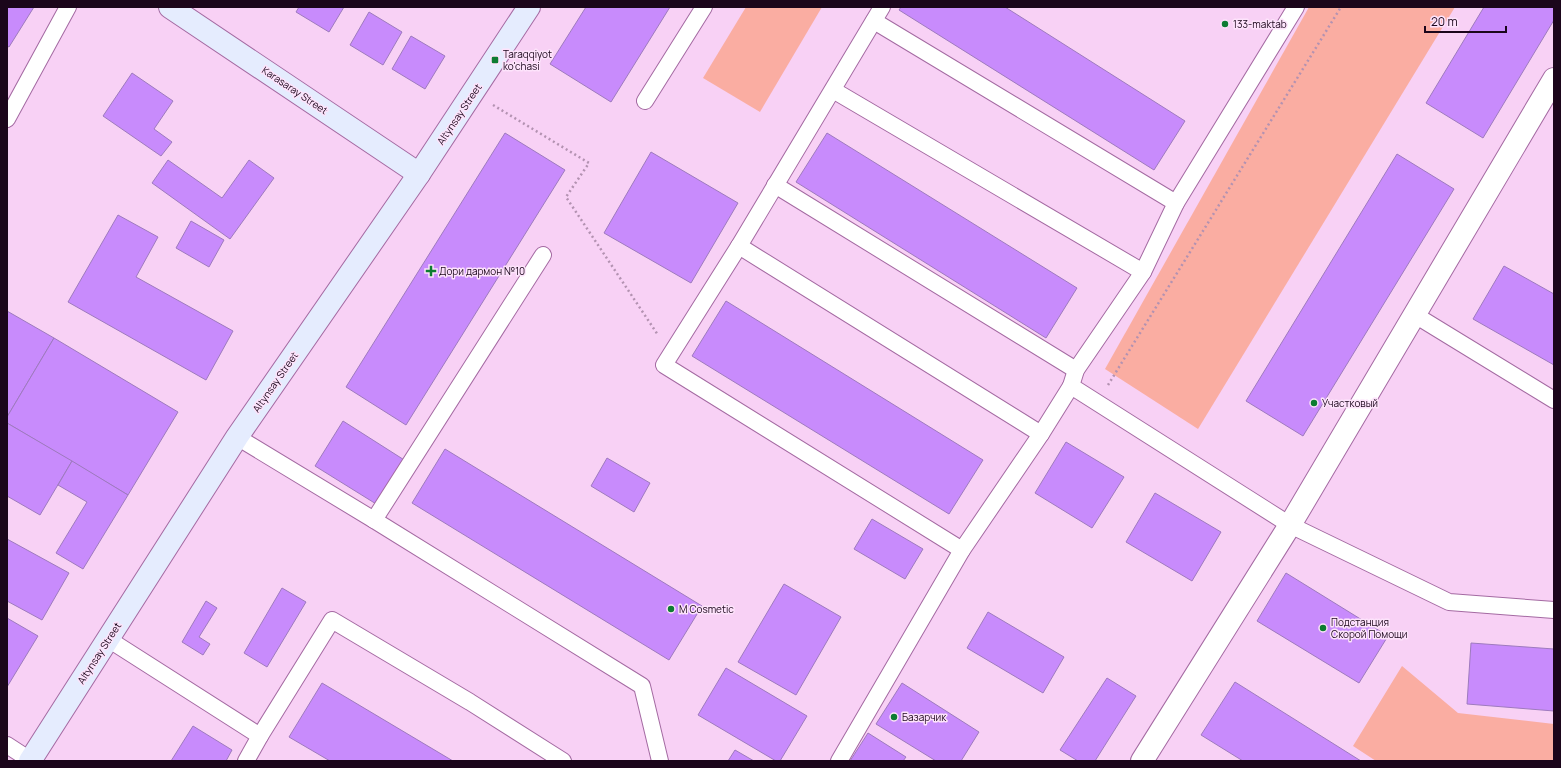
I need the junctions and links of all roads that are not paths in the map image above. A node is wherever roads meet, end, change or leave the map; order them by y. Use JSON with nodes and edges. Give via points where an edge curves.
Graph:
{"nodes":[{"id":1,"x":68,"y":7,"type":"edge"},
{"id":2,"x":170,"y":7,"type":"edge"},
{"id":3,"x":529,"y":7,"type":"edge"},
{"id":4,"x":704,"y":7,"type":"edge"},
{"id":5,"x":882,"y":7,"type":"edge"},
{"id":6,"x":1296,"y":7,"type":"edge"},
{"id":7,"x":874,"y":22,"type":"junction"},
{"id":8,"x":1554,"y":79,"type":"edge"},
{"id":9,"x":833,"y":90,"type":"junction"},
{"id":10,"x":645,"y":101,"type":"dead end"},
{"id":11,"x":7,"y":119,"type":"edge"},
{"id":12,"x":419,"y":174,"type":"junction"},
{"id":13,"x":775,"y":185,"type":"junction"},
{"id":14,"x":1176,"y":203,"type":"junction"},
{"id":15,"x":739,"y":246,"type":"junction"},
{"id":16,"x":543,"y":255,"type":"dead end"},
{"id":17,"x":1143,"y":272,"type":"junction"},
{"id":18,"x":1414,"y":315,"type":"junction"},
{"id":19,"x":1076,"y":370,"type":"junction"},
{"id":20,"x":1071,"y":386,"type":"junction"},
{"id":21,"x":1554,"y":400,"type":"edge"},
{"id":22,"x":1041,"y":434,"type":"junction"},
{"id":23,"x":237,"y":437,"type":"junction"},
{"id":24,"x":374,"y":520,"type":"junction"},
{"id":25,"x":1290,"y":525,"type":"junction"},
{"id":26,"x":962,"y":550,"type":"junction"},
{"id":27,"x":1554,"y":610,"type":"edge"},
{"id":28,"x":108,"y":639,"type":"junction"},
{"id":29,"x":260,"y":736,"type":"junction"},
{"id":30,"x":7,"y":745,"type":"edge"},
{"id":31,"x":30,"y":760,"type":"edge"},
{"id":32,"x":1145,"y":760,"type":"edge"},
{"id":33,"x":246,"y":761,"type":"edge"},
{"id":34,"x":563,"y":761,"type":"edge"},
{"id":35,"x":660,"y":761,"type":"edge"},
{"id":36,"x":839,"y":761,"type":"edge"}],
"edges":[{"from":1,"to":11,"type":"lane"},
{"from":2,"to":12,"type":"street","name":"Karasaray Street"},
{"from":3,"to":12,"type":"street","name":"Altynsay Street"},
{"from":4,"to":10,"type":"lane"},
{"from":5,"to":7,"type":"lane"},
{"from":6,"to":14,"type":"lane"},
{"from":7,"to":9,"type":"lane"},
{"from":7,"to":14,"type":"lane"},
{"from":8,"to":18,"type":"street"},
{"from":9,"to":13,"type":"lane"},
{"from":9,"to":17,"type":"lane"},
{"from":12,"to":23,"type":"street","name":"Altynsay Street"},
{"from":13,"to":15,"type":"lane"},
{"from":13,"to":19,"type":"lane"},
{"from":14,"to":17,"type":"lane"},
{"from":15,"to":22,"type":"lane"},
{"from":15,"to":26,"type":"lane","via":[[664,365]]},
{"from":16,"to":24,"type":"lane"},
{"from":17,"to":19,"type":"lane"},
{"from":18,"to":21,"type":"lane"},
{"from":18,"to":25,"type":"street"},
{"from":19,"to":20,"type":"lane"},
{"from":20,"to":22,"type":"lane"},
{"from":20,"to":25,"type":"lane"},
{"from":22,"to":26,"type":"lane"},
{"from":23,"to":24,"type":"lane"},
{"from":23,"to":28,"type":"street","name":"Altynsay Street"},
{"from":24,"to":35,"type":"lane","via":[[642,686]]},
{"from":25,"to":27,"type":"lane","via":[[1449,602]]},
{"from":25,"to":32,"type":"street"},
{"from":26,"to":36,"type":"lane"},
{"from":28,"to":29,"type":"lane"},
{"from":28,"to":31,"type":"street","name":"Altynsay Street"},
{"from":29,"to":33,"type":"lane"},
{"from":29,"to":34,"type":"lane","via":[[332,620]]},
{"from":30,"to":31,"type":"lane"}]}
